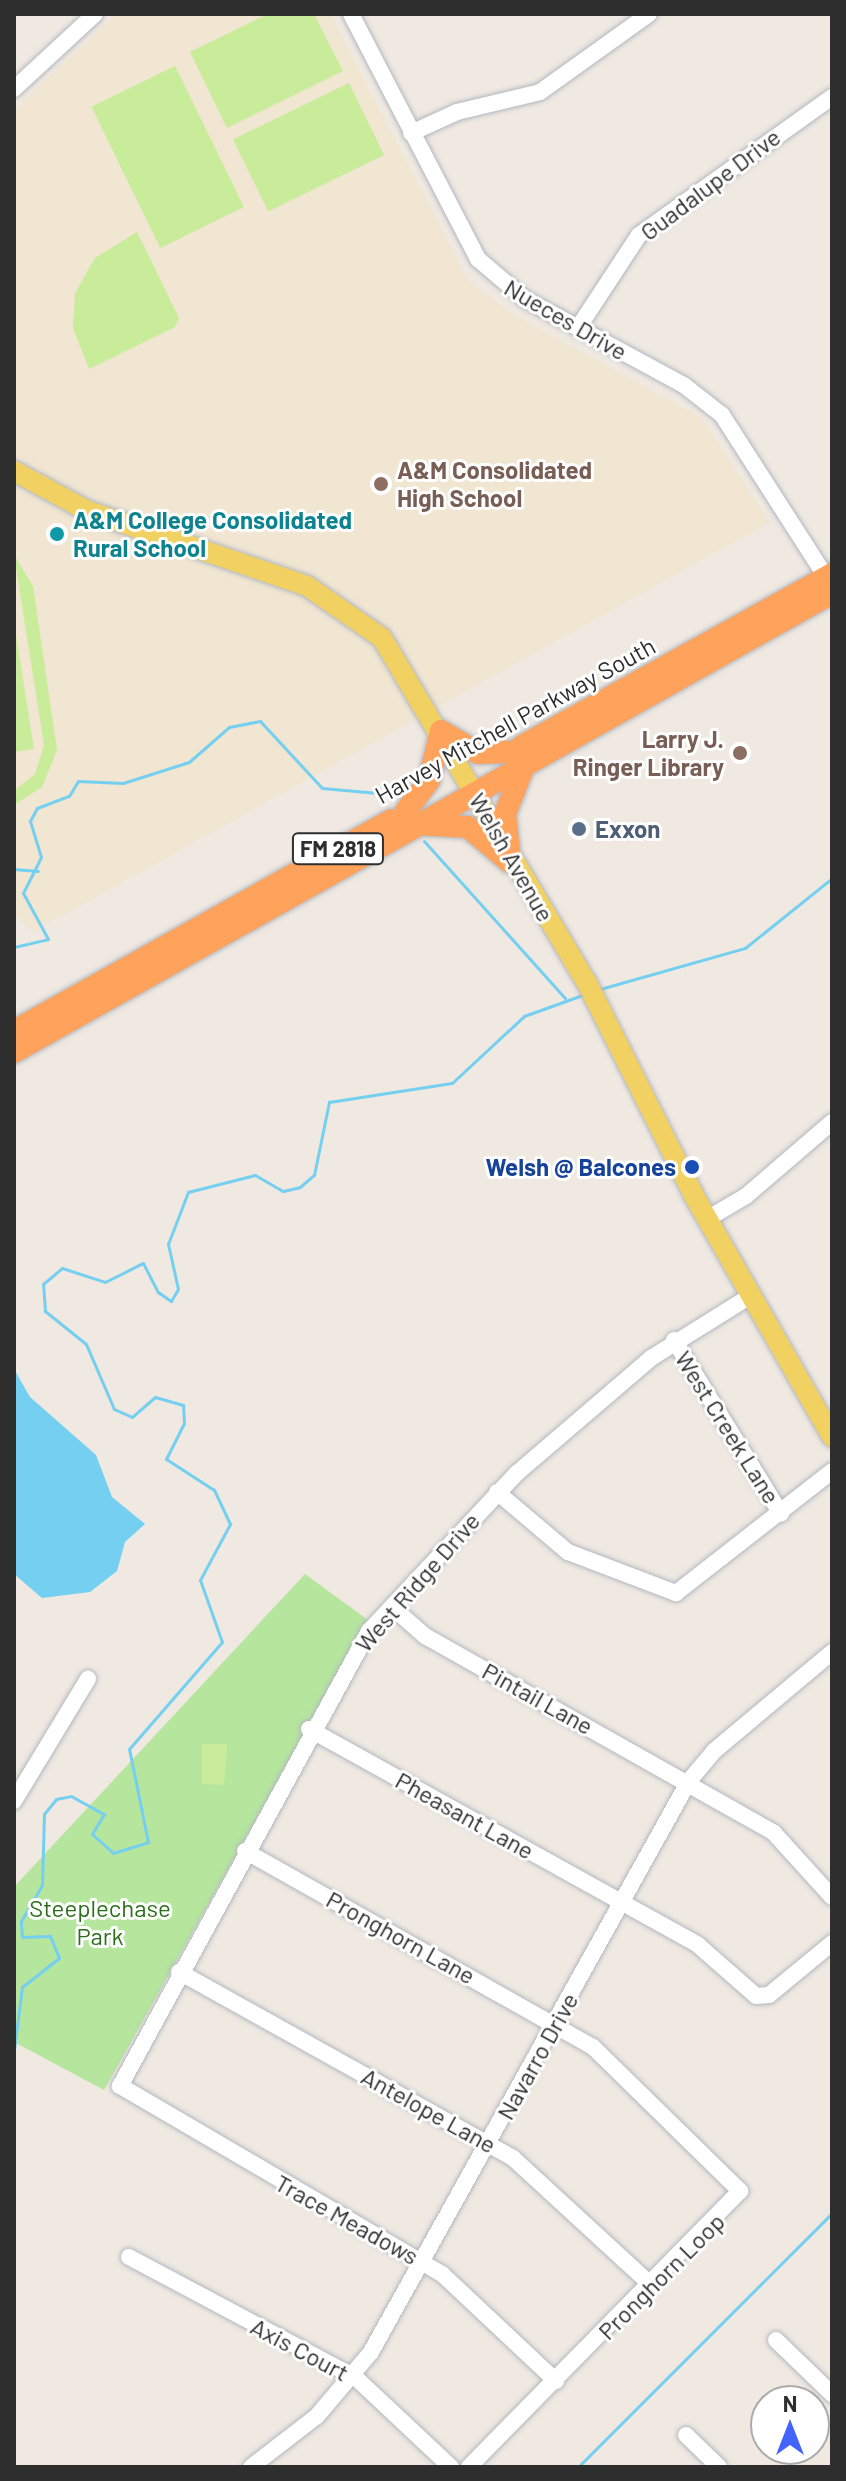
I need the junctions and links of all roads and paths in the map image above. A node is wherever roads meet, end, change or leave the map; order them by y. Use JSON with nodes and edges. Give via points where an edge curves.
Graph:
{"nodes":[{"id":1,"x":95,"y":14,"type":"edge"},
{"id":2,"x":351,"y":14,"type":"edge"},
{"id":3,"x":649,"y":14,"type":"edge"},
{"id":4,"x":14,"y":89,"type":"edge"},
{"id":5,"x":832,"y":97,"type":"edge"},
{"id":6,"x":411,"y":133,"type":"junction"},
{"id":7,"x":578,"y":328,"type":"junction"},
{"id":8,"x":14,"y":471,"type":"edge"},
{"id":9,"x":778,"y":501,"type":"junction"},
{"id":10,"x":823,"y":586,"type":"edge"},
{"id":11,"x":441,"y":731,"type":"junction"},
{"id":12,"x":519,"y":756,"type":"junction"},
{"id":13,"x":470,"y":784,"type":"junction"},
{"id":14,"x":410,"y":818,"type":"junction"},
{"id":15,"x":510,"y":862,"type":"junction"},
{"id":16,"x":14,"y":1031,"type":"edge"},
{"id":17,"x":14,"y":1052,"type":"edge"},
{"id":18,"x":832,"y":1122,"type":"edge"},
{"id":19,"x":707,"y":1219,"type":"junction"},
{"id":20,"x":752,"y":1295,"type":"junction"},
{"id":21,"x":674,"y":1340,"type":"junction"},
{"id":22,"x":832,"y":1437,"type":"edge"},
{"id":23,"x":832,"y":1471,"type":"edge"},
{"id":24,"x":497,"y":1492,"type":"junction"},
{"id":25,"x":781,"y":1514,"type":"junction"},
{"id":26,"x":392,"y":1607,"type":"junction"},
{"id":27,"x":832,"y":1652,"type":"edge"},
{"id":28,"x":88,"y":1679,"type":"dead end"},
{"id":29,"x":309,"y":1729,"type":"junction"},
{"id":30,"x":689,"y":1781,"type":"junction"},
{"id":31,"x":14,"y":1801,"type":"edge"},
{"id":32,"x":245,"y":1851,"type":"junction"},
{"id":33,"x":832,"y":1897,"type":"edge"},
{"id":34,"x":620,"y":1901,"type":"junction"},
{"id":35,"x":832,"y":1943,"type":"edge"},
{"id":36,"x":179,"y":1972,"type":"junction"},
{"id":37,"x":557,"y":2023,"type":"junction"},
{"id":38,"x":120,"y":2086,"type":"joint"},
{"id":39,"x":489,"y":2142,"type":"junction"},
{"id":40,"x":129,"y":2257,"type":"dead end"},
{"id":41,"x":422,"y":2261,"type":"junction"},
{"id":42,"x":651,"y":2285,"type":"junction"},
{"id":43,"x":776,"y":2340,"type":"dead end"},
{"id":44,"x":355,"y":2377,"type":"junction"},
{"id":45,"x":556,"y":2381,"type":"junction"},
{"id":46,"x":832,"y":2394,"type":"edge"},
{"id":47,"x":686,"y":2435,"type":"dead end"},
{"id":48,"x":251,"y":2467,"type":"edge"},
{"id":49,"x":451,"y":2467,"type":"edge"},
{"id":50,"x":469,"y":2467,"type":"edge"},
{"id":51,"x":719,"y":2467,"type":"edge"}],
"edges":[{"from":1,"to":4,"type":"street"},
{"from":2,"to":6,"type":"street","name":"Nueces Drive"},
{"from":3,"to":6,"type":"street","via":[[540,92],[457,112]]},
{"from":5,"to":7,"type":"street","name":"Guadalupe Drive","via":[[639,235]]},
{"from":6,"to":7,"type":"street","name":"Nueces Drive","via":[[478,259],[514,293]]},
{"from":7,"to":9,"type":"street","name":"Nueces Drive","via":[[712,406],[738,433]]},
{"from":8,"to":11,"type":"main road","name":"Welsh Avenue","via":[[75,506],[334,600],[385,642]]},
{"from":9,"to":10,"type":"street","name":"Nueces Drive"},
{"from":9,"to":10,"type":"street","name":"Nueces Drive"},
{"from":10,"to":12,"type":"highway","name":"Harvey Mitchell Parkway South","number":"FM 2818"},
{"from":11,"to":12,"type":"highway","via":[[478,753]]},
{"from":11,"to":13,"type":"main road","name":"Welsh Avenue"},
{"from":11,"to":14,"type":"highway","via":[[429,780]]},
{"from":12,"to":13,"type":"highway","name":"Harvey Mitchell Parkway South","number":"FM 2818"},
{"from":12,"to":15,"type":"highway","via":[[505,814]]},
{"from":13,"to":14,"type":"highway","name":"Harvey Mitchell Parkway South","number":"FM 2818"},
{"from":13,"to":15,"type":"main road","name":"Welsh Avenue"},
{"from":14,"to":15,"type":"highway","via":[[468,827]]},
{"from":14,"to":16,"type":"highway","name":"Harvey Mitchell Parkway South","number":"FM 2818"},
{"from":14,"to":17,"type":"highway","name":"Harvey Mitchell Parkway South","number":"FM 2818"},
{"from":15,"to":19,"type":"main road","name":"Welsh Avenue","via":[[591,990]]},
{"from":18,"to":19,"type":"street","via":[[746,1196]]},
{"from":19,"to":20,"type":"main road","name":"Welsh Avenue"},
{"from":20,"to":21,"type":"street","name":"West Ridge Drive"},
{"from":20,"to":22,"type":"main road","name":"Welsh Avenue"},
{"from":21,"to":24,"type":"street","name":"West Ridge Drive"},
{"from":21,"to":25,"type":"street","name":"West Creek Lane"},
{"from":23,"to":25,"type":"street"},
{"from":24,"to":25,"type":"street","via":[[568,1552],[676,1593]]},
{"from":24,"to":26,"type":"street","name":"West Ridge Drive"},
{"from":26,"to":29,"type":"street","name":"West Ridge Drive"},
{"from":26,"to":30,"type":"street","name":"Pintail Lane","via":[[425,1636]]},
{"from":27,"to":30,"type":"street","name":"Navarro Drive","via":[[714,1751]]},
{"from":28,"to":31,"type":"street"},
{"from":29,"to":32,"type":"street","name":"West Ridge Drive"},
{"from":29,"to":34,"type":"street","name":"Pheasant Lane"},
{"from":30,"to":33,"type":"street","name":"Pintail Lane","via":[[790,1845]]},
{"from":30,"to":34,"type":"street","name":"Navarro Drive"},
{"from":32,"to":36,"type":"street","name":"West Ridge Drive"},
{"from":32,"to":37,"type":"street","name":"Pronghorn Lane"},
{"from":34,"to":35,"type":"street","name":"Pheasant Lane","via":[[698,1945],[756,1996],[769,1995]]},
{"from":34,"to":37,"type":"street","name":"Navarro Drive"},
{"from":36,"to":38,"type":"street","name":"West Ridge Drive"},
{"from":36,"to":39,"type":"street","name":"Antelope Lane"},
{"from":37,"to":39,"type":"street","name":"Navarro Drive"},
{"from":37,"to":42,"type":"street","name":"Pronghorn Loop","via":[[593,2047],[740,2191]]},
{"from":38,"to":41,"type":"street","name":"Trace Meadows"},
{"from":39,"to":41,"type":"street","name":"Navarro Drive"},
{"from":39,"to":42,"type":"street","name":"Antelope Lane","via":[[530,2169]]},
{"from":40,"to":44,"type":"street","name":"Axis Court"},
{"from":41,"to":44,"type":"street","name":"Navarro Drive"},
{"from":41,"to":45,"type":"street","name":"Trace Meadows","via":[[455,2283]]},
{"from":42,"to":45,"type":"street","name":"Pronghorn Loop"},
{"from":43,"to":46,"type":"street"},
{"from":44,"to":48,"type":"street","name":"Navarro Drive"},
{"from":44,"to":49,"type":"street","name":"Axis Court"},
{"from":45,"to":50,"type":"street","name":"Pronghorn Loop"},
{"from":47,"to":51,"type":"street"}]}
